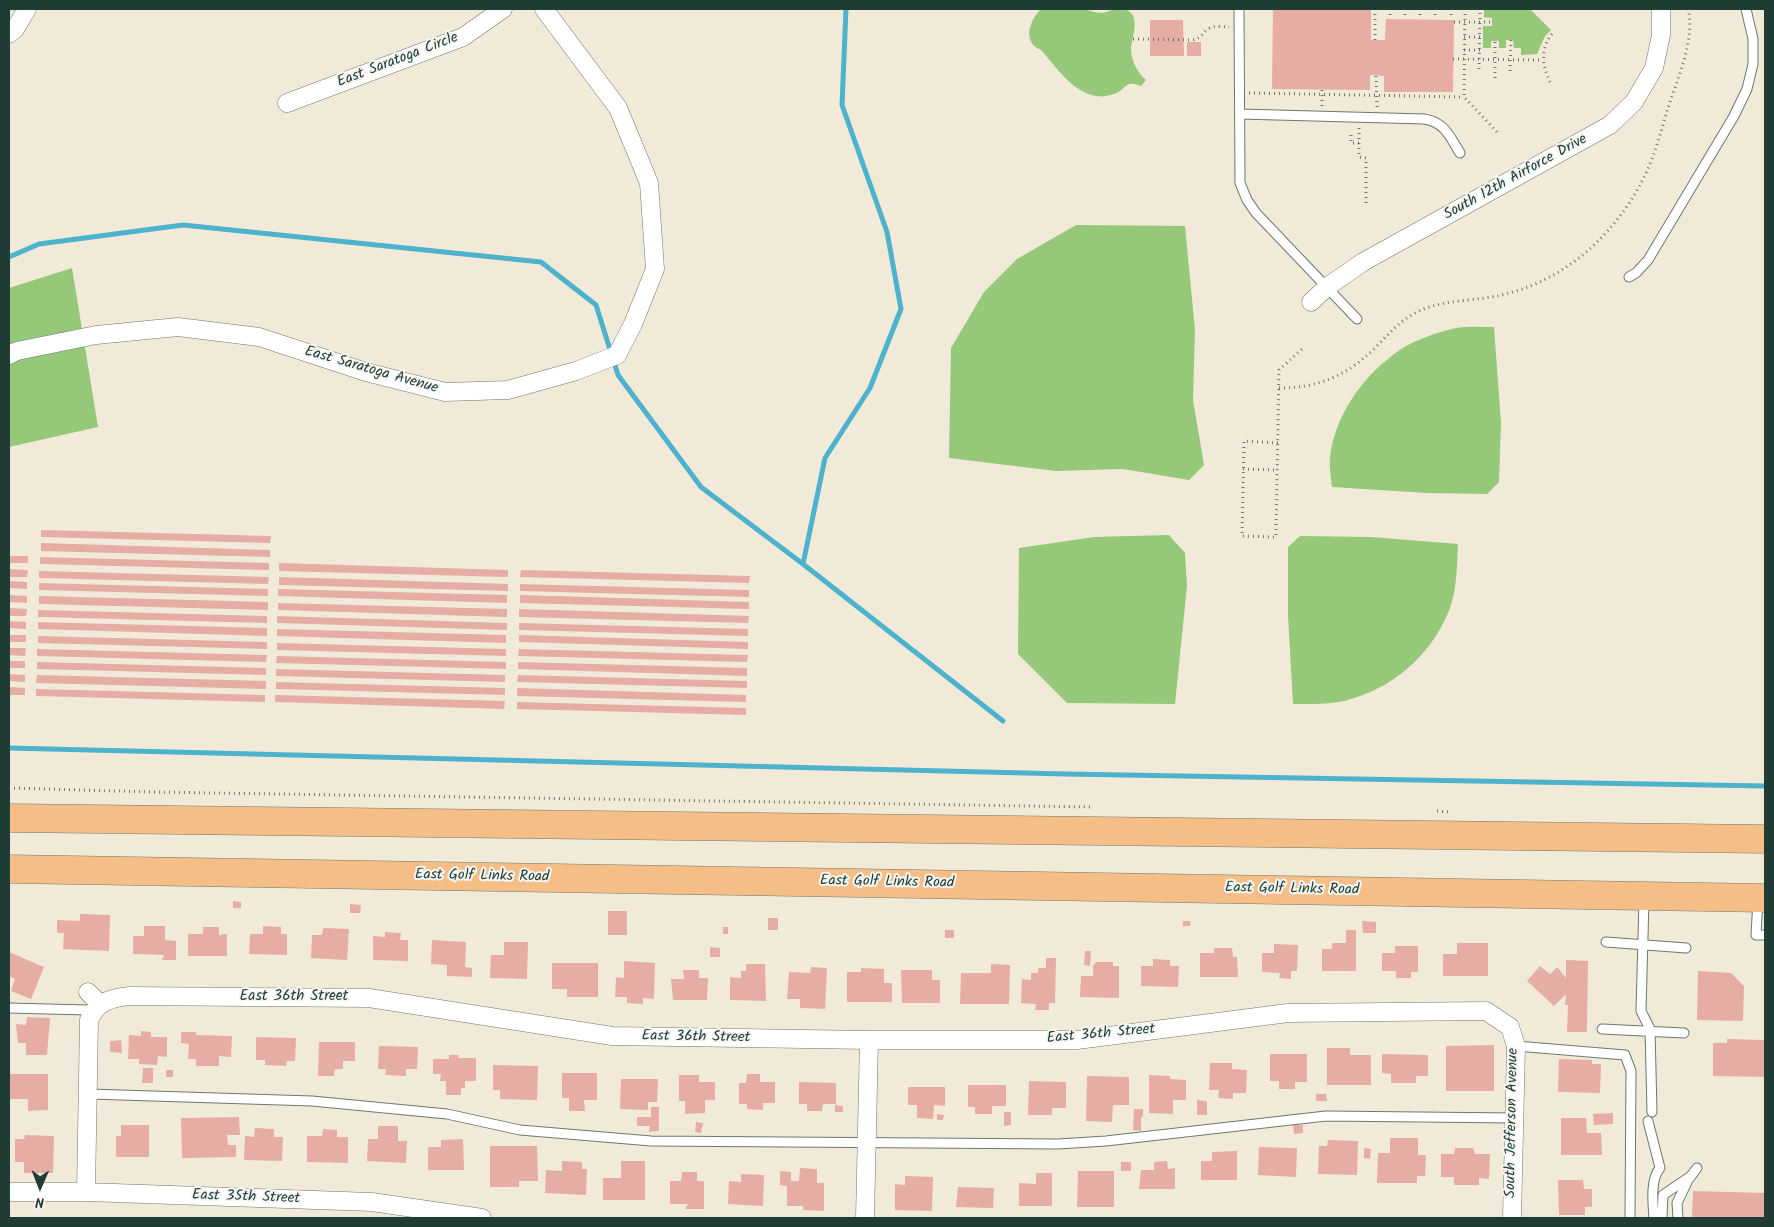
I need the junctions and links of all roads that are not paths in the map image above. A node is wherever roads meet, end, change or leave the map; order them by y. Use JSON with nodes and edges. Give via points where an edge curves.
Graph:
{"nodes":[{"id":1,"x":27,"y":9,"type":"edge"},
{"id":2,"x":503,"y":9,"type":"edge"},
{"id":3,"x":544,"y":9,"type":"edge"},
{"id":4,"x":1239,"y":9,"type":"edge"},
{"id":5,"x":1661,"y":9,"type":"edge"},
{"id":6,"x":1746,"y":9,"type":"edge"},
{"id":7,"x":9,"y":34,"type":"edge"},
{"id":8,"x":287,"y":103,"type":"dead end"},
{"id":9,"x":1240,"y":114,"type":"junction"},
{"id":10,"x":1460,"y":153,"type":"dead end"},
{"id":11,"x":1629,"y":278,"type":"dead end"},
{"id":12,"x":1326,"y":287,"type":"junction"},
{"id":13,"x":1311,"y":302,"type":"dead end"},
{"id":14,"x":1357,"y":319,"type":"dead end"},
{"id":15,"x":9,"y":355,"type":"edge"},
{"id":16,"x":9,"y":818,"type":"edge"},
{"id":17,"x":1765,"y":838,"type":"edge"},
{"id":18,"x":9,"y":869,"type":"edge"},
{"id":19,"x":1644,"y":896,"type":"junction"},
{"id":20,"x":1762,"y":898,"type":"edge"},
{"id":21,"x":1765,"y":936,"type":"edge"},
{"id":22,"x":1606,"y":942,"type":"dead end"},
{"id":23,"x":1642,"y":945,"type":"junction"},
{"id":24,"x":1686,"y":948,"type":"dead end"},
{"id":25,"x":88,"y":992,"type":"dead end"},
{"id":26,"x":9,"y":1008,"type":"edge"},
{"id":27,"x":96,"y":1008,"type":"junction"},
{"id":28,"x":1486,"y":1011,"type":"joint"},
{"id":29,"x":1602,"y":1029,"type":"dead end"},
{"id":30,"x":1650,"y":1032,"type":"junction"},
{"id":31,"x":1684,"y":1033,"type":"dead end"},
{"id":32,"x":869,"y":1040,"type":"junction"},
{"id":33,"x":1516,"y":1046,"type":"junction"},
{"id":34,"x":89,"y":1094,"type":"junction"},
{"id":35,"x":1652,"y":1112,"type":"dead end"},
{"id":36,"x":1514,"y":1118,"type":"junction"},
{"id":37,"x":1648,"y":1121,"type":"dead end"},
{"id":38,"x":867,"y":1142,"type":"junction"},
{"id":39,"x":1697,"y":1168,"type":"dead end"},
{"id":40,"x":1691,"y":1176,"type":"junction"},
{"id":41,"x":9,"y":1192,"type":"edge"},
{"id":42,"x":86,"y":1192,"type":"junction"},
{"id":43,"x":482,"y":1218,"type":"edge"},
{"id":44,"x":865,"y":1218,"type":"edge"},
{"id":45,"x":1512,"y":1218,"type":"edge"},
{"id":46,"x":1630,"y":1218,"type":"edge"},
{"id":47,"x":1654,"y":1218,"type":"edge"},
{"id":48,"x":1662,"y":1218,"type":"edge"},
{"id":49,"x":1678,"y":1218,"type":"edge"}],
"edges":[{"from":1,"to":7,"type":"street"},
{"from":2,"to":8,"type":"street","name":"East Saratoga Circle","via":[[463,37]]},
{"from":3,"to":15,"type":"street","name":"East Saratoga Avenue","via":[[618,108],[649,183],[655,269],[617,355],[576,371],[508,390],[445,392],[366,372],[259,337],[178,328],[96,335]]},
{"from":4,"to":9,"type":"lane"},
{"from":5,"to":12,"type":"street","name":"South 12th Airforce Drive","via":[[1662,35],[1654,68],[1634,102],[1610,125],[1363,262]]},
{"from":6,"to":11,"type":"lane","via":[[1754,39],[1754,64],[1747,89],[1648,260]]},
{"from":9,"to":10,"type":"lane","via":[[1433,120],[1447,131]]},
{"from":9,"to":12,"type":"lane","via":[[1240,183],[1247,200]]},
{"from":12,"to":13,"type":"street","name":"South 12th Airforce Drive"},
{"from":12,"to":14,"type":"lane"},
{"from":16,"to":17,"type":"main road"},
{"from":18,"to":19,"type":"main road","name":"East Golf Links Road"},
{"from":19,"to":20,"type":"main road","name":"East Golf Links Road"},
{"from":19,"to":23,"type":"lane"},
{"from":20,"to":21,"type":"lane","via":[[1756,935]]},
{"from":22,"to":23,"type":"lane"},
{"from":23,"to":24,"type":"lane"},
{"from":23,"to":30,"type":"lane","via":[[1641,1010]]},
{"from":25,"to":27,"type":"street"},
{"from":26,"to":27,"type":"lane"},
{"from":27,"to":32,"type":"street","name":"East 36th Street","via":[[113,998],[129,996],[369,998],[612,1036]]},
{"from":27,"to":34,"type":"street","via":[[89,1020]]},
{"from":28,"to":32,"type":"street","name":"East 36th Street","via":[[1288,1014],[1077,1040]]},
{"from":28,"to":33,"type":"street","name":"South Jefferson Avenue","via":[[1510,1027]]},
{"from":29,"to":30,"type":"lane"},
{"from":30,"to":31,"type":"lane"},
{"from":30,"to":35,"type":"lane"},
{"from":32,"to":38,"type":"street"},
{"from":33,"to":36,"type":"street","name":"South Jefferson Avenue"},
{"from":33,"to":46,"type":"lane","via":[[1625,1055],[1631,1071]]},
{"from":34,"to":38,"type":"lane","via":[[312,1101],[447,1114],[520,1130],[651,1141]]},
{"from":34,"to":42,"type":"street"},
{"from":36,"to":38,"type":"lane","via":[[1326,1116],[1058,1144]]},
{"from":36,"to":45,"type":"street","name":"South Jefferson Avenue"},
{"from":37,"to":47,"type":"lane","via":[[1660,1168],[1654,1180]]},
{"from":38,"to":44,"type":"street"},
{"from":39,"to":40,"type":"lane"},
{"from":40,"to":48,"type":"lane","via":[[1663,1195]]},
{"from":40,"to":49,"type":"lane","via":[[1676,1203]]},
{"from":41,"to":42,"type":"street","name":"East 35th Street"},
{"from":42,"to":43,"type":"street","name":"East 35th Street","via":[[372,1202]]}]}
